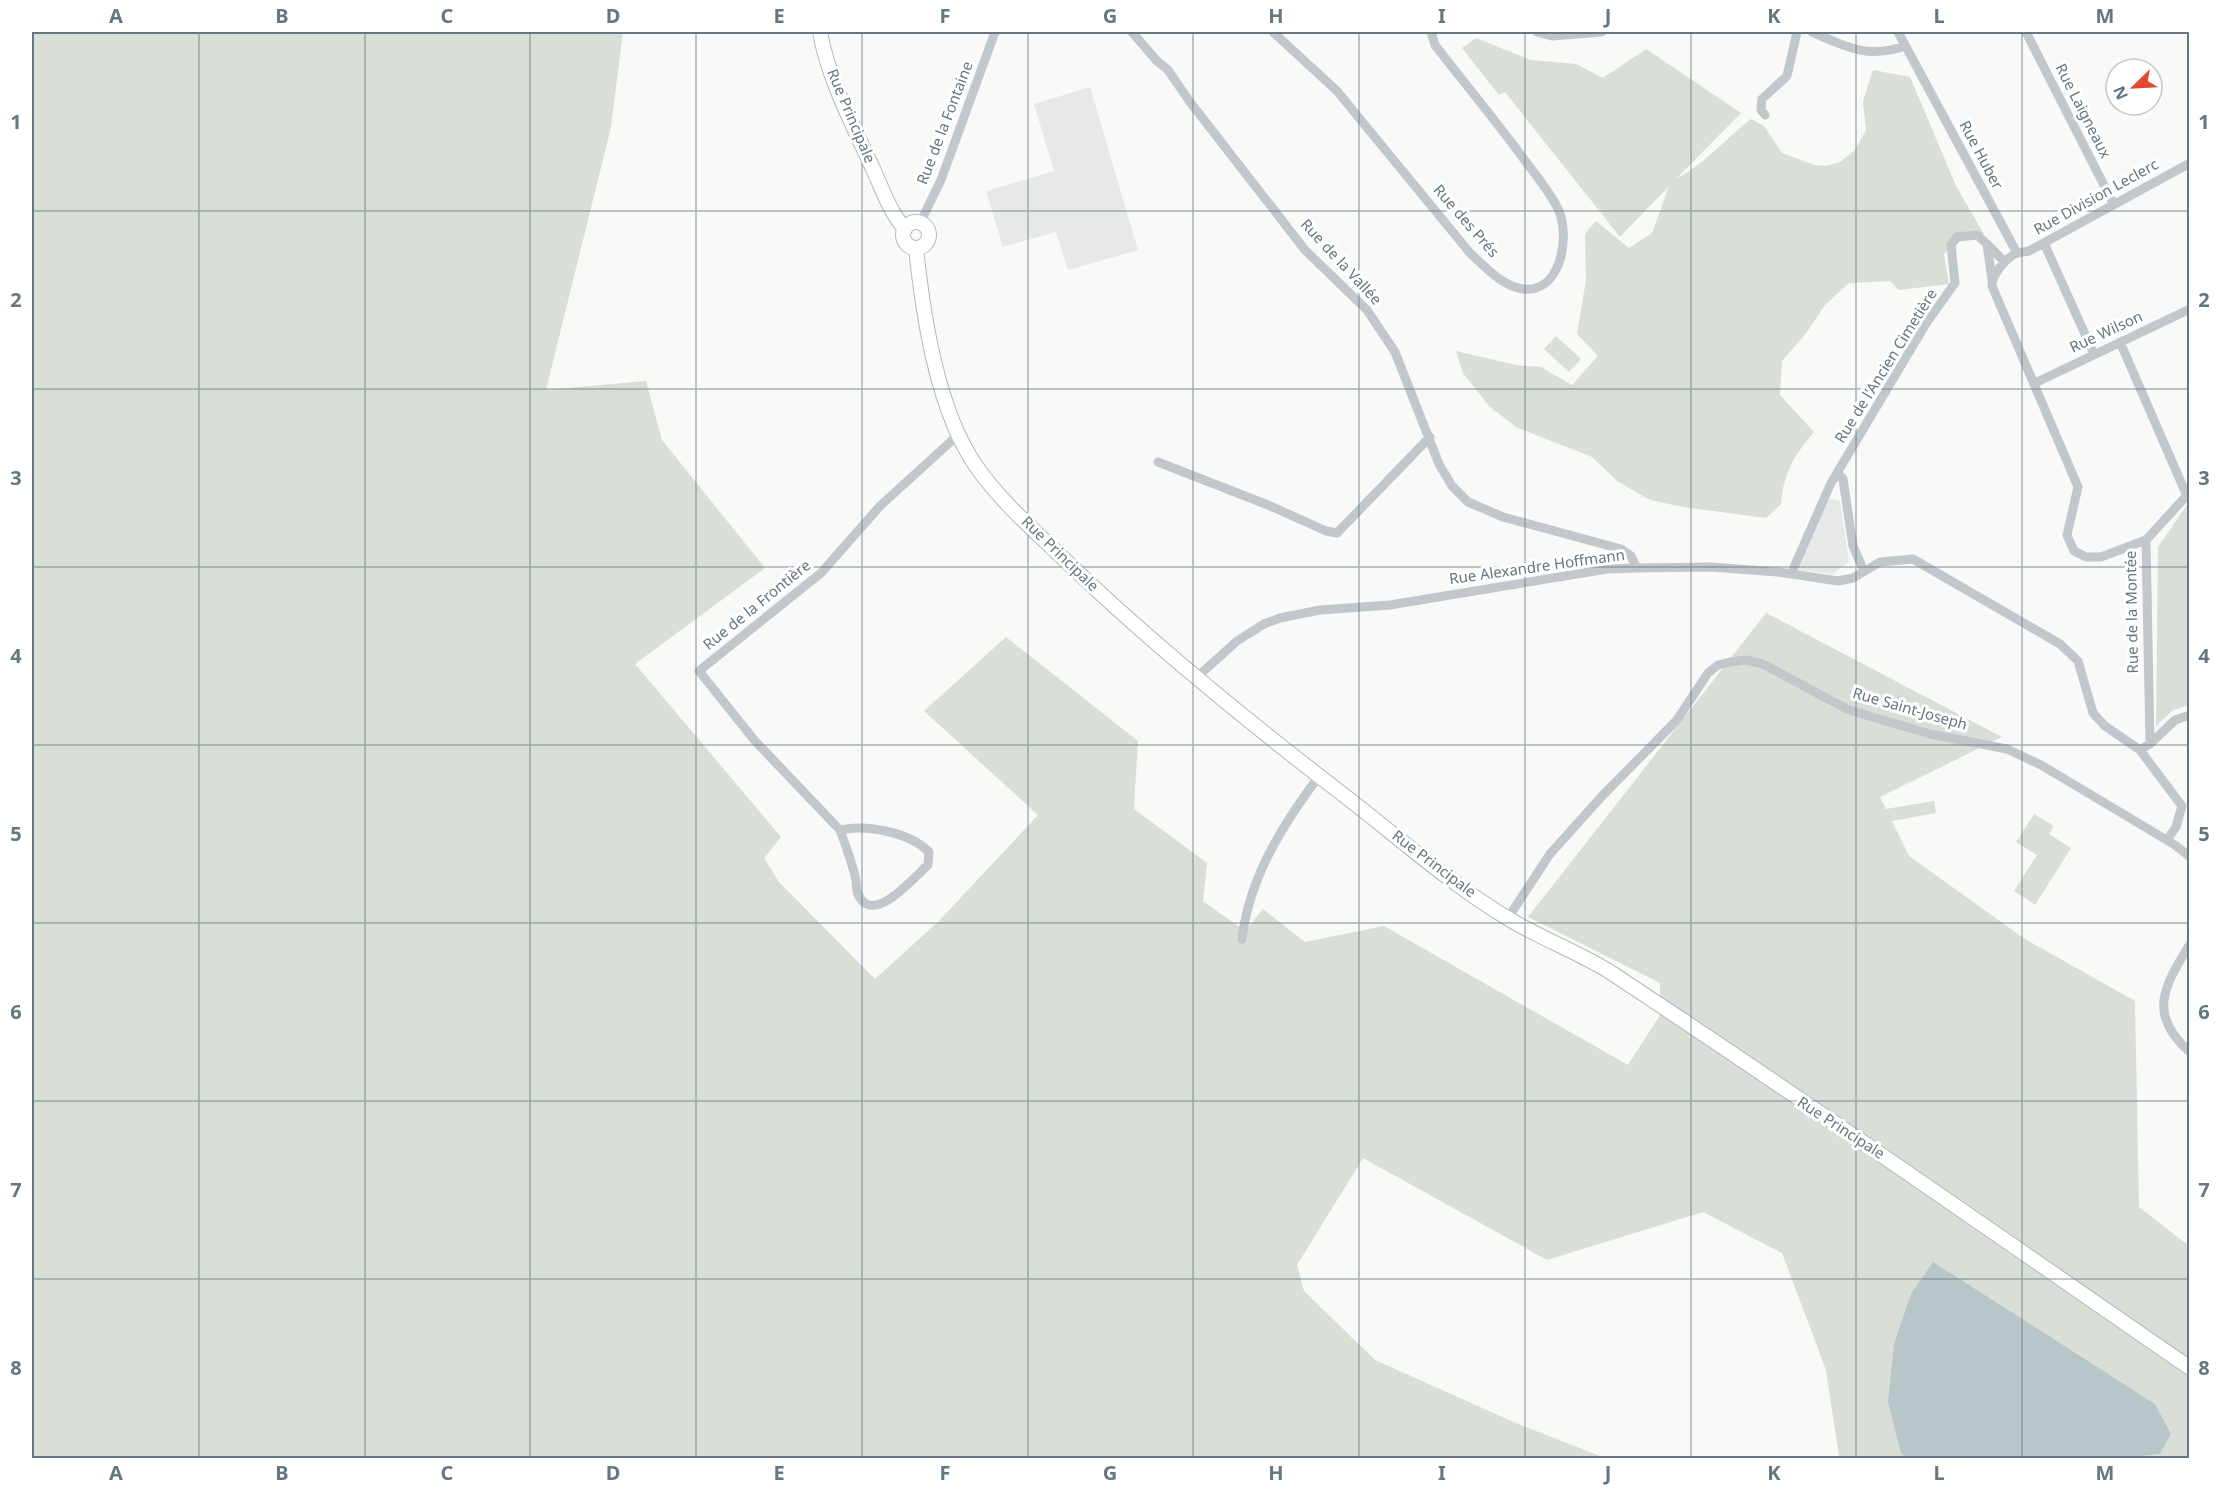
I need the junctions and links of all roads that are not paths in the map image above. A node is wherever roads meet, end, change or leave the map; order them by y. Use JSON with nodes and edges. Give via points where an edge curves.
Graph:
{"nodes":[{"id":1,"x":820,"y":32,"type":"edge"},
{"id":2,"x":995,"y":32,"type":"edge"},
{"id":3,"x":1132,"y":32,"type":"edge"},
{"id":4,"x":1273,"y":32,"type":"edge"},
{"id":5,"x":1431,"y":32,"type":"edge"},
{"id":6,"x":1537,"y":32,"type":"edge"},
{"id":7,"x":1602,"y":32,"type":"edge"},
{"id":8,"x":1797,"y":32,"type":"edge"},
{"id":9,"x":1812,"y":32,"type":"edge"},
{"id":10,"x":1898,"y":32,"type":"edge"},
{"id":11,"x":2026,"y":32,"type":"edge"},
{"id":12,"x":1905,"y":46,"type":"junction"},
{"id":13,"x":1765,"y":115,"type":"dead end"},
{"id":14,"x":2190,"y":163,"type":"edge"},
{"id":15,"x":2113,"y":203,"type":"junction"},
{"id":16,"x":920,"y":223,"type":"junction"},
{"id":17,"x":905,"y":229,"type":"junction"},
{"id":18,"x":2044,"y":243,"type":"junction"},
{"id":19,"x":1986,"y":244,"type":"junction"},
{"id":20,"x":916,"y":248,"type":"junction"},
{"id":21,"x":2017,"y":253,"type":"junction"},
{"id":22,"x":2005,"y":262,"type":"junction"},
{"id":23,"x":1992,"y":283,"type":"junction"},
{"id":24,"x":2190,"y":309,"type":"edge"},
{"id":25,"x":2120,"y":342,"type":"junction"},
{"id":26,"x":2094,"y":354,"type":"junction"},
{"id":27,"x":2035,"y":383,"type":"junction"},
{"id":28,"x":958,"y":435,"type":"junction"},
{"id":29,"x":1430,"y":437,"type":"junction"},
{"id":30,"x":1158,"y":462,"type":"dead end"},
{"id":31,"x":1838,"y":474,"type":"junction"},
{"id":32,"x":2188,"y":494,"type":"edge"},
{"id":33,"x":2146,"y":540,"type":"junction"},
{"id":34,"x":1637,"y":568,"type":"junction"},
{"id":35,"x":1864,"y":571,"type":"junction"},
{"id":36,"x":1791,"y":574,"type":"junction"},
{"id":37,"x":1196,"y":678,"type":"junction"},
{"id":38,"x":2190,"y":715,"type":"edge"},
{"id":39,"x":2150,"y":744,"type":"junction"},
{"id":40,"x":2140,"y":750,"type":"junction"},
{"id":41,"x":1319,"y":776,"type":"junction"},
{"id":42,"x":840,"y":830,"type":"junction"},
{"id":43,"x":2167,"y":840,"type":"junction"},
{"id":44,"x":2190,"y":857,"type":"edge"},
{"id":45,"x":1508,"y":918,"type":"junction"},
{"id":46,"x":1242,"y":939,"type":"dead end"},
{"id":47,"x":2190,"y":944,"type":"edge"},
{"id":48,"x":2190,"y":1052,"type":"edge"},
{"id":49,"x":2190,"y":1368,"type":"edge"}],
"edges":[{"from":1,"to":17,"type":"street","name":"Rue Principale","via":[[862,144],[891,211]]},
{"from":2,"to":16,"type":"street","name":"Rue de la Fontaine"},
{"from":3,"to":29,"type":"street","name":"Rue de la Vallée","via":[[1183,88],[1305,250],[1367,310],[1395,352]]},
{"from":4,"to":5,"type":"street","name":"Rue des Prés","via":[[1337,91],[1470,253],[1508,284],[1533,289],[1553,276],[1560,259],[1560,214],[1512,143],[1435,45]]},
{"from":6,"to":7,"type":"street","via":[[1552,36]]},
{"from":8,"to":13,"type":"street","via":[[1787,76],[1762,99],[1761,110]]},
{"from":9,"to":12,"type":"street","via":[[1863,52],[1884,53]]},
{"from":10,"to":12,"type":"street","name":"Rue Huber"},
{"from":11,"to":15,"type":"street","name":"Rue Laigneaux"},
{"from":12,"to":21,"type":"street","name":"Rue Huber"},
{"from":14,"to":15,"type":"street","name":"Rue Division Leclerc"},
{"from":15,"to":18,"type":"street","name":"Rue Division Leclerc"},
{"from":16,"to":17,"type":"street","via":[[911,223]]},
{"from":16,"to":20,"type":"street","via":[[926,227],[928,237]]},
{"from":17,"to":20,"type":"street","via":[[905,242]]},
{"from":18,"to":21,"type":"street","name":"Rue Division Leclerc"},
{"from":18,"to":26,"type":"street"},
{"from":19,"to":22,"type":"street","name":"Rue de l'Ancien Cimetière"},
{"from":19,"to":23,"type":"street"},
{"from":19,"to":31,"type":"street","name":"Rue de l'Ancien Cimetière","via":[[1970,234],[1957,237],[1951,245],[1955,283],[1927,322]]},
{"from":20,"to":28,"type":"street","name":"Rue Principale","via":[[941,392]]},
{"from":21,"to":22,"type":"street"},
{"from":22,"to":23,"type":"street"},
{"from":23,"to":27,"type":"street","name":"Rue de la Montée"},
{"from":24,"to":25,"type":"street","name":"Rue Wilson"},
{"from":25,"to":26,"type":"street","name":"Rue Wilson"},
{"from":25,"to":32,"type":"street"},
{"from":26,"to":27,"type":"street","name":"Rue Wilson"},
{"from":27,"to":33,"type":"street","name":"Rue de la Montée","via":[[2078,487],[2067,535],[2074,551],[2086,557],[2101,557]]},
{"from":28,"to":37,"type":"street","name":"Rue Principale","via":[[975,465],[1027,523],[1091,586]]},
{"from":28,"to":42,"type":"street","name":"Rue de la Frontière","via":[[880,507],[821,573],[699,671],[755,741]]},
{"from":29,"to":30,"type":"street","via":[[1337,533]]},
{"from":29,"to":34,"type":"street","name":"Rue de la Vallée","via":[[1439,464],[1452,486],[1468,502],[1503,517],[1621,549],[1631,556]]},
{"from":31,"to":35,"type":"street","via":[[1843,480],[1853,546]]},
{"from":31,"to":36,"type":"street","name":"Rue de l'Ancien Cimetière"},
{"from":32,"to":33,"type":"street"},
{"from":33,"to":39,"type":"street","name":"Rue de la Montée"},
{"from":34,"to":36,"type":"street","name":"Rue Alexandre Hoffmann","via":[[1711,567]]},
{"from":34,"to":37,"type":"street","name":"Rue Alexandre Hoffmann","via":[[1607,569],[1389,605],[1320,610],[1280,618],[1238,641]]},
{"from":35,"to":36,"type":"street","name":"Rue Alexandre Hoffmann","via":[[1838,581]]},
{"from":35,"to":40,"type":"street","name":"Rue Alexandre Hoffmann","via":[[1880,562],[1912,559],[2060,644],[2078,661],[2093,713]]},
{"from":37,"to":41,"type":"street","name":"Rue Principale"},
{"from":38,"to":39,"type":"street","via":[[2175,720]]},
{"from":39,"to":40,"type":"street"},
{"from":40,"to":43,"type":"street","via":[[2182,806]]},
{"from":41,"to":45,"type":"street","name":"Rue Principale"},
{"from":41,"to":46,"type":"street","via":[[1256,879]]},
{"from":42,"to":42,"type":"street","via":[[858,894],[874,906],[884,904],[928,865],[929,852],[921,844],[883,831]]},
{"from":43,"to":44,"type":"street","name":"Rue Saint-Joseph"},
{"from":43,"to":45,"type":"street","name":"Rue Saint-Joseph","via":[[2007,749],[1930,734],[1847,709],[1763,664],[1746,660],[1718,665],[1708,673],[1677,720],[1550,854]]},
{"from":45,"to":49,"type":"street","name":"Rue Principale","via":[[1613,974],[1889,1158]]},
{"from":47,"to":48,"type":"street","via":[[2168,980],[2163,1011],[2172,1034]]}]}
